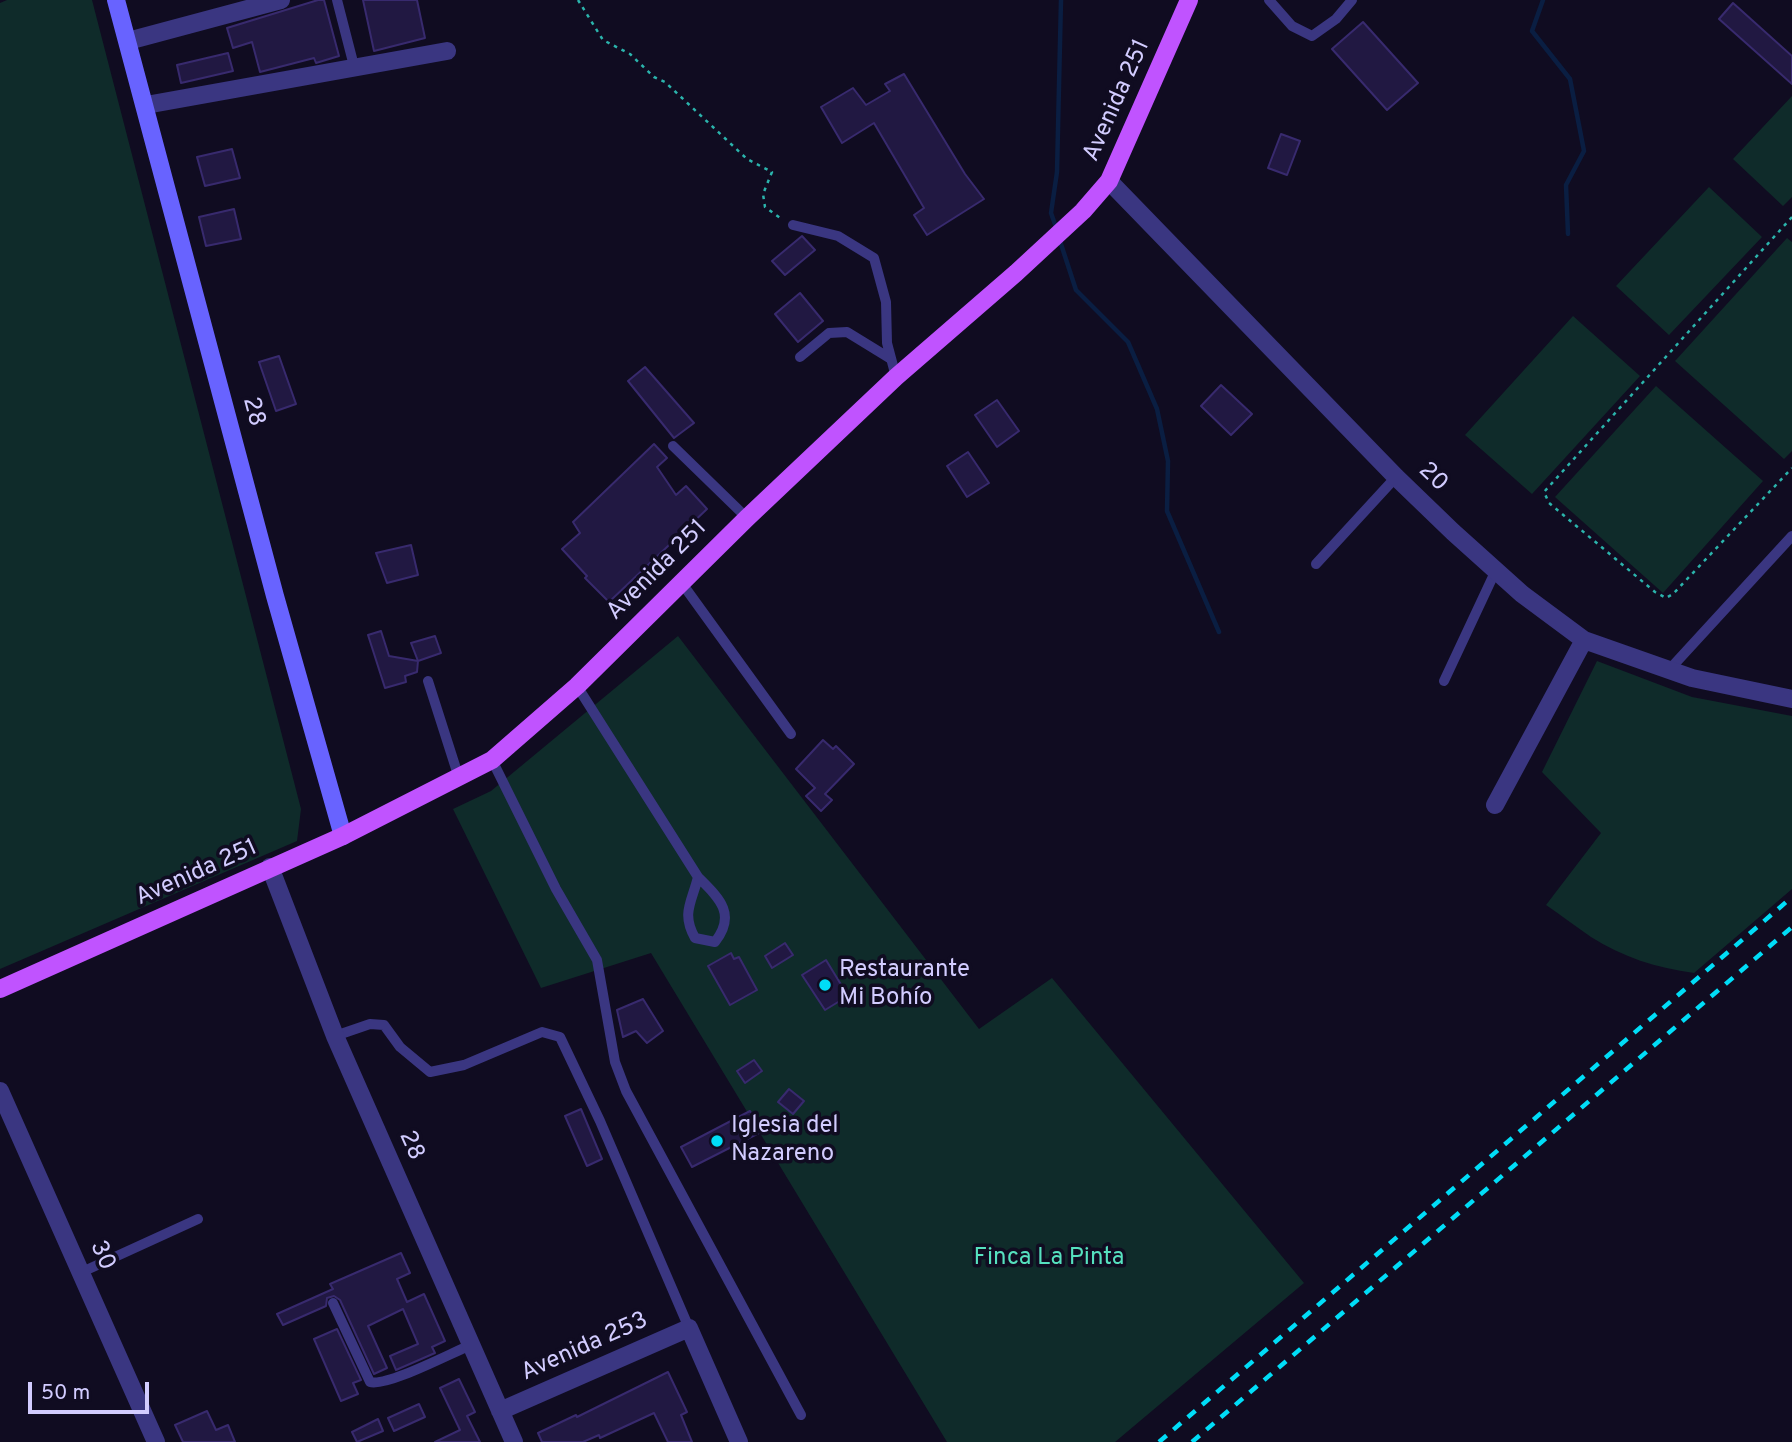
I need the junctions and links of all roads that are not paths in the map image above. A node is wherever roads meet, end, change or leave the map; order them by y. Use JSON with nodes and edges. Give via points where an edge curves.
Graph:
{"nodes":[{"id":1,"x":117,"y":0,"type":"edge"},
{"id":2,"x":281,"y":0,"type":"edge"},
{"id":3,"x":337,"y":0,"type":"edge"},
{"id":4,"x":1189,"y":0,"type":"edge"},
{"id":5,"x":1269,"y":0,"type":"edge"},
{"id":6,"x":1352,"y":0,"type":"edge"},
{"id":7,"x":128,"y":41,"type":"junction"},
{"id":8,"x":447,"y":51,"type":"dead end"},
{"id":9,"x":354,"y":66,"type":"junction"},
{"id":10,"x":146,"y":105,"type":"junction"},
{"id":11,"x":1109,"y":181,"type":"junction"},
{"id":12,"x":793,"y":225,"type":"road end"},
{"id":13,"x":800,"y":357,"type":"dead end"},
{"id":14,"x":891,"y":359,"type":"junction"},
{"id":15,"x":896,"y":377,"type":"junction"},
{"id":16,"x":673,"y":446,"type":"dead end"},
{"id":17,"x":1396,"y":477,"type":"junction"},
{"id":18,"x":747,"y":518,"type":"junction"},
{"id":19,"x":1792,"y":536,"type":"edge"},
{"id":20,"x":1316,"y":564,"type":"dead end"},
{"id":21,"x":1496,"y":570,"type":"junction"},
{"id":22,"x":681,"y":582,"type":"junction"},
{"id":23,"x":1584,"y":640,"type":"junction"},
{"id":24,"x":1669,"y":670,"type":"junction"},
{"id":25,"x":428,"y":681,"type":"dead end"},
{"id":26,"x":1444,"y":681,"type":"dead end"},
{"id":27,"x":577,"y":687,"type":"junction"},
{"id":28,"x":1792,"y":699,"type":"edge"},
{"id":29,"x":792,"y":734,"type":"dead end"},
{"id":30,"x":492,"y":760,"type":"junction"},
{"id":31,"x":459,"y":778,"type":"junction"},
{"id":32,"x":1495,"y":805,"type":"dead end"},
{"id":33,"x":344,"y":836,"type":"junction"},
{"id":34,"x":270,"y":867,"type":"junction"},
{"id":35,"x":698,"y":877,"type":"junction"},
{"id":36,"x":0,"y":989,"type":"edge"},
{"id":37,"x":335,"y":1036,"type":"junction"},
{"id":38,"x":0,"y":1091,"type":"edge"},
{"id":39,"x":198,"y":1219,"type":"dead end"},
{"id":40,"x":82,"y":1272,"type":"junction"},
{"id":41,"x":333,"y":1303,"type":"dead end"},
{"id":42,"x":689,"y":1328,"type":"junction"},
{"id":43,"x":471,"y":1345,"type":"junction"},
{"id":44,"x":500,"y":1411,"type":"junction"},
{"id":45,"x":801,"y":1415,"type":"dead end"},
{"id":46,"x":156,"y":1442,"type":"edge"},
{"id":47,"x":513,"y":1442,"type":"edge"},
{"id":48,"x":739,"y":1442,"type":"edge"}],
"edges":[{"from":1,"to":7,"type":"street","name":"28"},
{"from":2,"to":7,"type":"street"},
{"from":3,"to":9,"type":"lane"},
{"from":4,"to":11,"type":"main road","name":"Avenida 251"},
{"from":5,"to":6,"type":"lane","via":[[1292,26],[1312,36]]},
{"from":7,"to":10,"type":"street","name":"28"},
{"from":8,"to":9,"type":"street"},
{"from":9,"to":10,"type":"street"},
{"from":10,"to":33,"type":"street","name":"28","via":[[275,596]]},
{"from":11,"to":15,"type":"main road","name":"Avenida 251","via":[[1016,273]]},
{"from":11,"to":17,"type":"street","name":"20"},
{"from":12,"to":14,"type":"lane","via":[[838,236],[874,258],[886,302]]},
{"from":13,"to":14,"type":"lane","via":[[829,333],[848,332]]},
{"from":14,"to":15,"type":"lane"},
{"from":15,"to":18,"type":"main road","name":"Avenida 251"},
{"from":16,"to":18,"type":"lane"},
{"from":17,"to":20,"type":"lane"},
{"from":17,"to":21,"type":"street","name":"20"},
{"from":18,"to":22,"type":"main road","name":"Avenida 251"},
{"from":19,"to":24,"type":"lane"},
{"from":21,"to":23,"type":"street","name":"20"},
{"from":21,"to":26,"type":"lane"},
{"from":22,"to":27,"type":"main road","name":"Avenida 251"},
{"from":22,"to":29,"type":"lane"},
{"from":23,"to":24,"type":"street","name":"20"},
{"from":23,"to":32,"type":"street"},
{"from":24,"to":28,"type":"street","name":"20"},
{"from":25,"to":31,"type":"lane"},
{"from":27,"to":30,"type":"main road","name":"Avenida 251"},
{"from":27,"to":35,"type":"lane"},
{"from":30,"to":31,"type":"main road","name":"Avenida 251"},
{"from":30,"to":45,"type":"lane","via":[[597,960],[615,1062],[626,1091]]},
{"from":31,"to":33,"type":"main road","name":"Avenida 251"},
{"from":33,"to":34,"type":"main road","name":"Avenida 251"},
{"from":34,"to":36,"type":"main road","name":"Avenida 251"},
{"from":34,"to":37,"type":"street","name":"28"},
{"from":35,"to":35,"type":"lane","via":[[717,896],[725,915],[725,929],[715,942],[695,937],[687,921]]},
{"from":37,"to":42,"type":"lane","via":[[369,1024],[384,1026],[400,1047],[430,1072],[464,1065],[542,1032],[560,1037]]},
{"from":37,"to":43,"type":"street","name":"28"},
{"from":38,"to":40,"type":"street","name":"30"},
{"from":39,"to":40,"type":"lane"},
{"from":40,"to":46,"type":"street","name":"30"},
{"from":41,"to":43,"type":"lane","via":[[374,1384]]},
{"from":42,"to":44,"type":"street","name":"Avenida 253"},
{"from":42,"to":48,"type":"street"},
{"from":43,"to":44,"type":"street","name":"28"},
{"from":44,"to":47,"type":"street","name":"28"}]}
